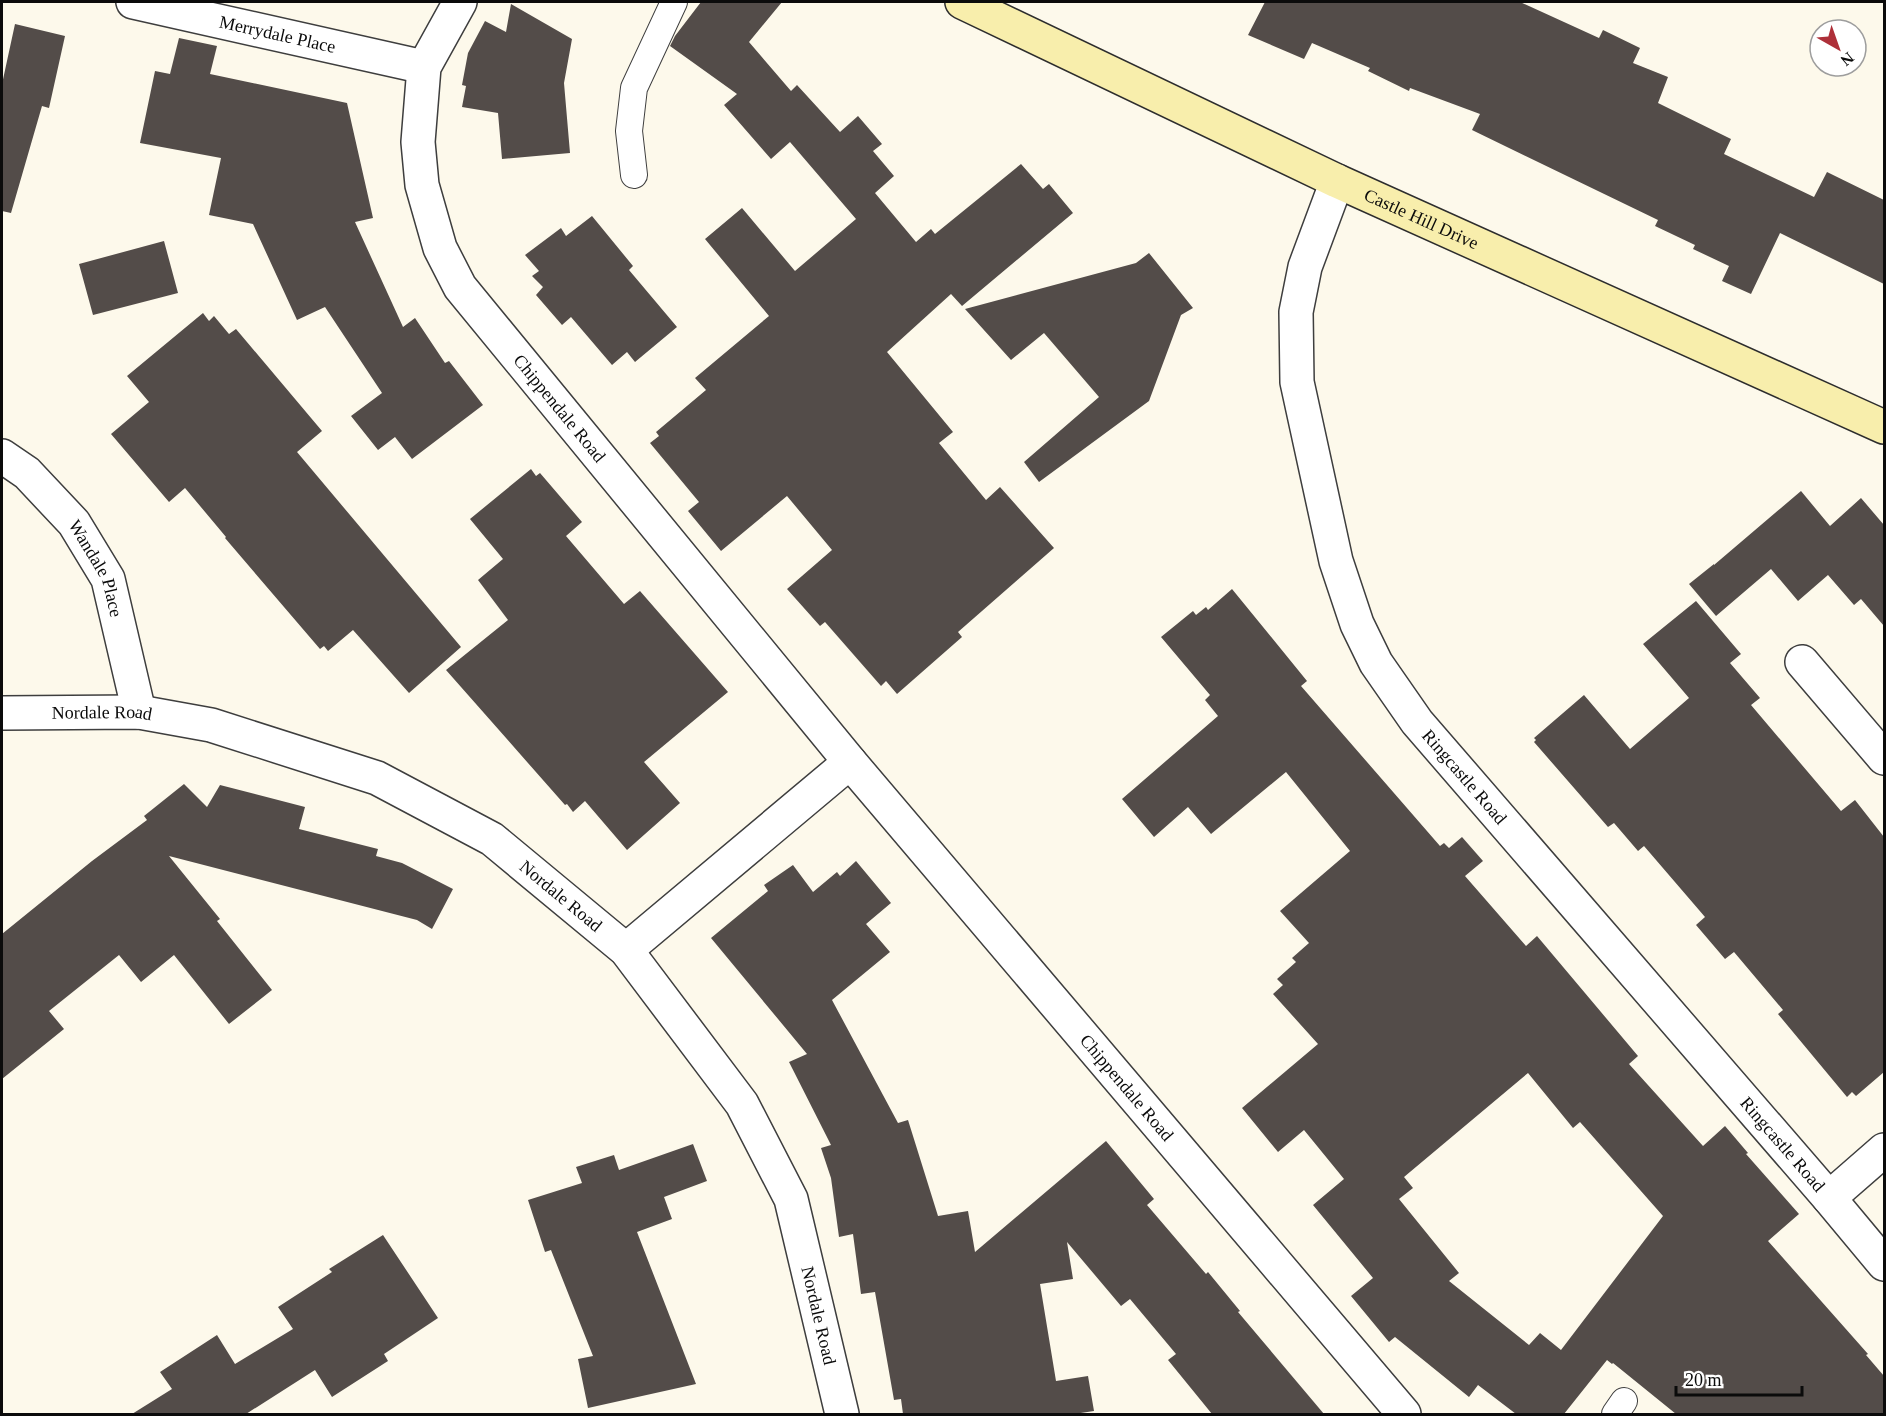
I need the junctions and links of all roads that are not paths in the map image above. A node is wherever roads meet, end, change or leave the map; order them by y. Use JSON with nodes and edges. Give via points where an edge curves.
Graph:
{"nodes":[{"id":1,"x":133,"y":2,"type":"edge"},
{"id":2,"x":460,"y":2,"type":"edge"},
{"id":3,"x":674,"y":2,"type":"edge"},
{"id":4,"x":963,"y":2,"type":"edge"},
{"id":5,"x":424,"y":66,"type":"junction"},
{"id":6,"x":634,"y":175,"type":"dead end"},
{"id":7,"x":1337,"y":181,"type":"junction"},
{"id":8,"x":1884,"y":428,"type":"edge"},
{"id":9,"x":2,"y":456,"type":"edge"},
{"id":10,"x":1802,"y":662,"type":"dead end"},
{"id":11,"x":139,"y":712,"type":"junction"},
{"id":12,"x":2,"y":713,"type":"edge"},
{"id":13,"x":1884,"y":758,"type":"edge"},
{"id":14,"x":850,"y":762,"type":"junction"},
{"id":15,"x":626,"y":950,"type":"junction"},
{"id":16,"x":1884,"y":1150,"type":"edge"},
{"id":17,"x":1829,"y":1198,"type":"junction"},
{"id":18,"x":1884,"y":1264,"type":"edge"},
{"id":19,"x":842,"y":1414,"type":"edge"},
{"id":20,"x":1404,"y":1414,"type":"edge"}],
"edges":[{"from":1,"to":5,"type":"street","name":"Merrydale Place"},
{"from":2,"to":5,"type":"street","name":"Chippendale Road"},
{"from":3,"to":6,"type":"lane","via":[[634,88],[629,131]]},
{"from":4,"to":7,"type":"street","name":"Castle Hill Drive"},
{"from":5,"to":14,"type":"street","name":"Chippendale Road","via":[[418,142],[422,184],[440,248],[460,286]]},
{"from":7,"to":8,"type":"street","name":"Castle Hill Drive"},
{"from":7,"to":17,"type":"street","name":"Ringcastle Road","via":[[1305,267],[1296,312],[1298,382],[1336,561],[1356,624],[1376,663],[1417,722]]},
{"from":9,"to":11,"type":"street","name":"Wandale Place","via":[[27,473],[74,523],[108,579]]},
{"from":10,"to":13,"type":"street"},
{"from":11,"to":12,"type":"street","name":"Nordale Road"},
{"from":11,"to":15,"type":"street","name":"Nordale Road","via":[[211,725],[377,778],[492,839]]},
{"from":14,"to":15,"type":"street"},
{"from":14,"to":20,"type":"street","name":"Chippendale Road"},
{"from":15,"to":19,"type":"street","name":"Nordale Road","via":[[742,1104],[792,1199]]},
{"from":16,"to":17,"type":"street"},
{"from":17,"to":18,"type":"street","name":"Ringcastle Road"}]}
